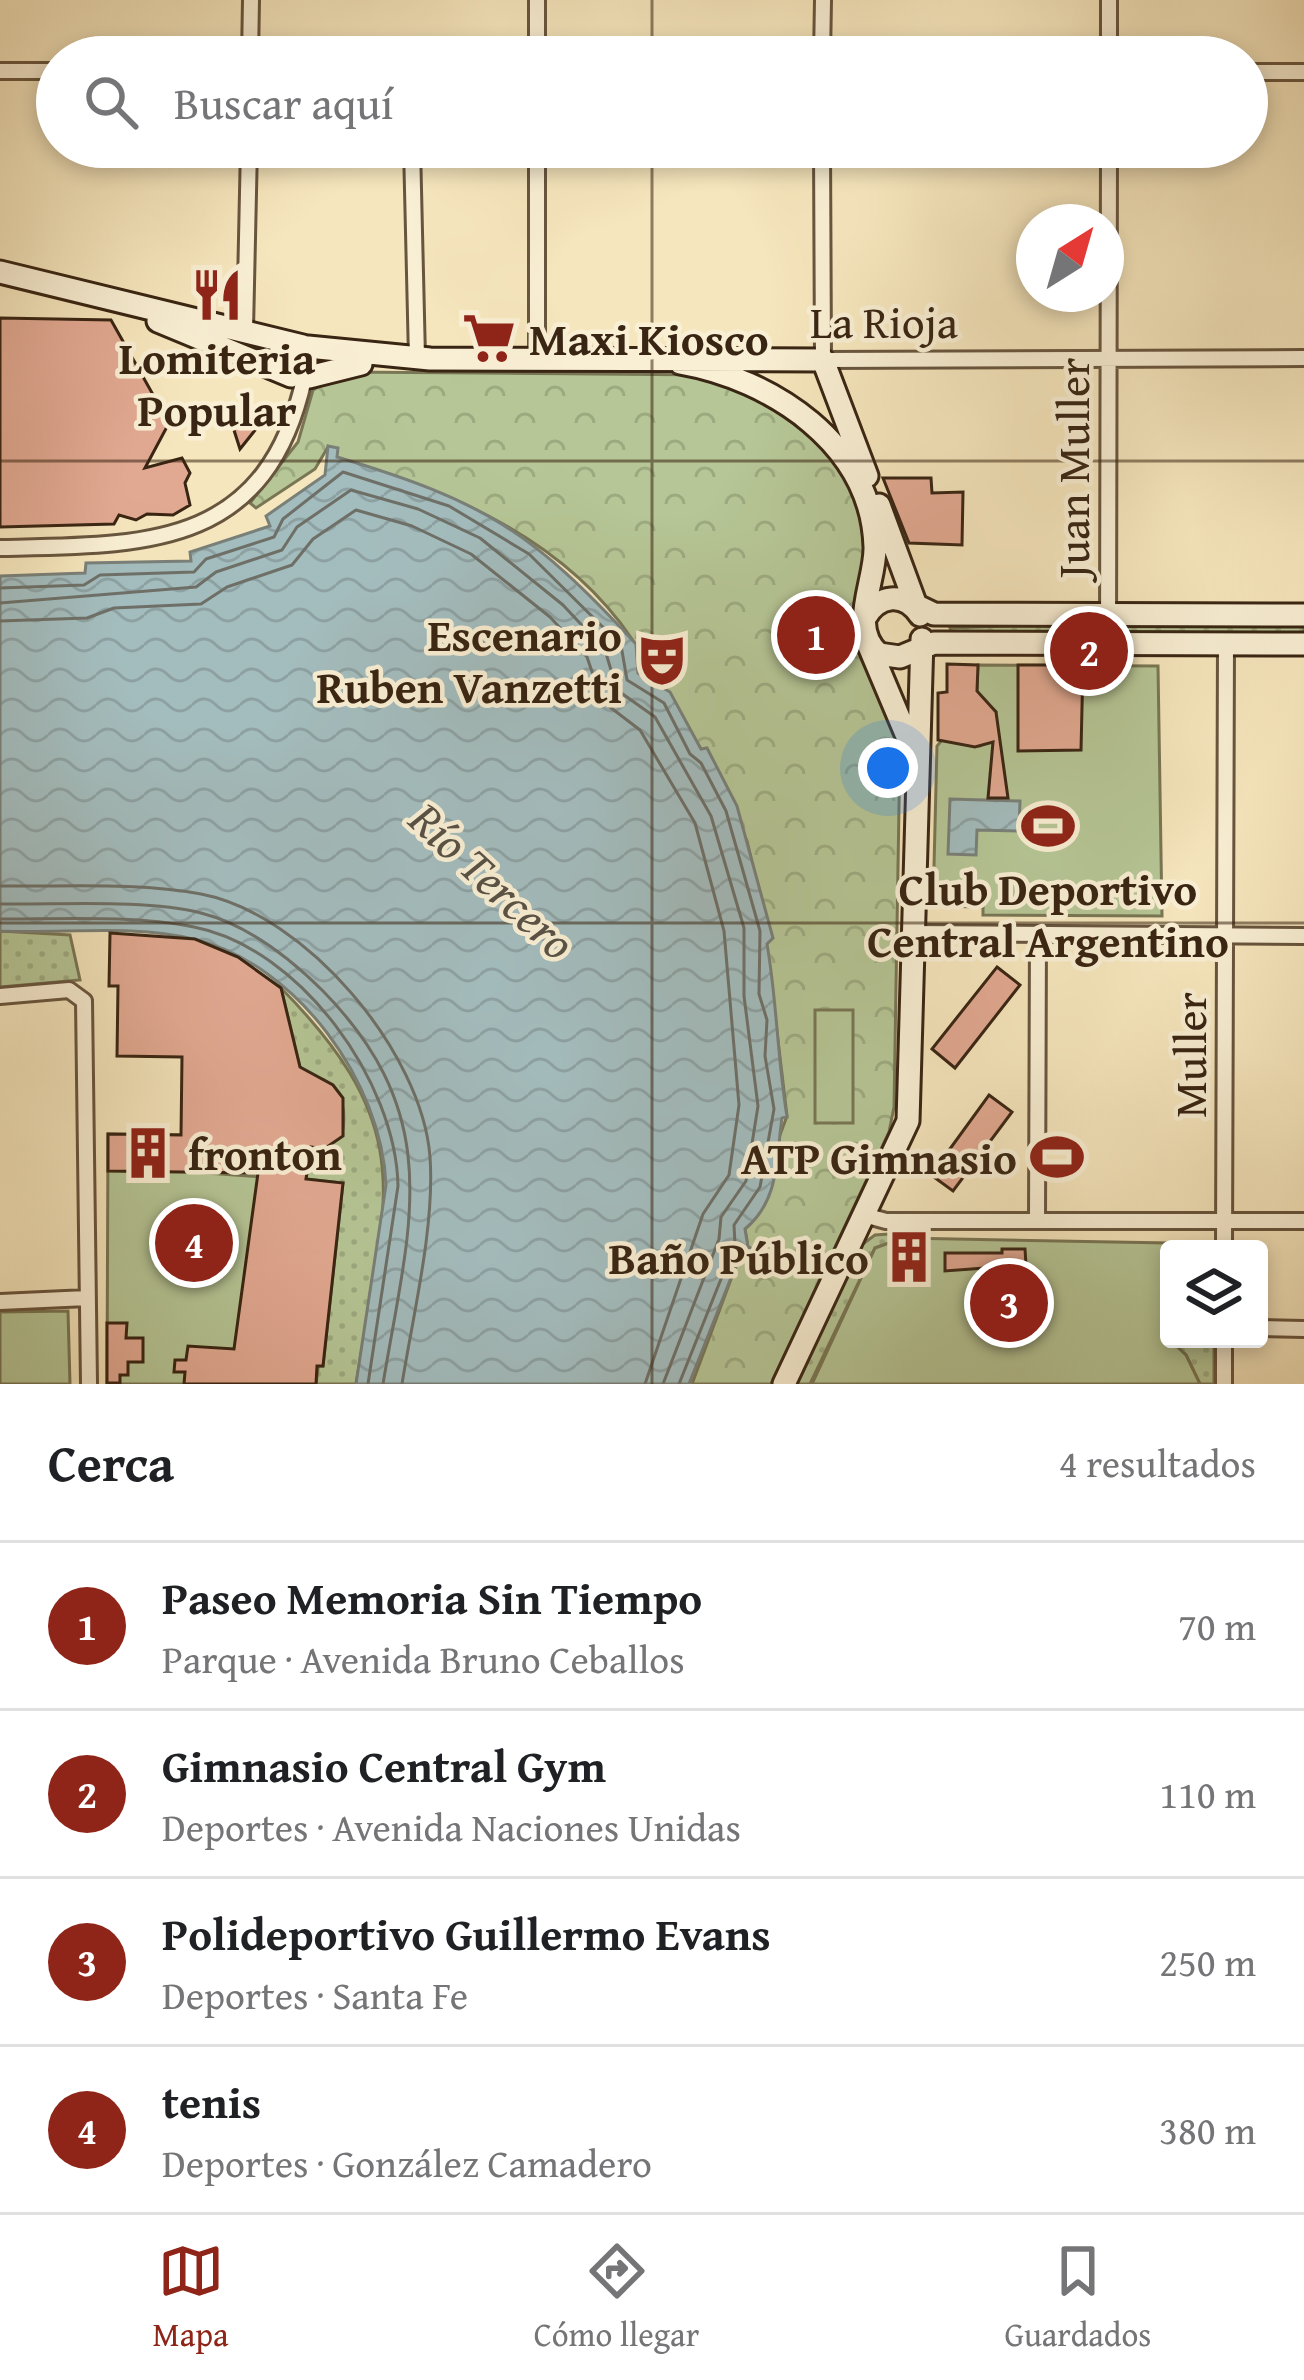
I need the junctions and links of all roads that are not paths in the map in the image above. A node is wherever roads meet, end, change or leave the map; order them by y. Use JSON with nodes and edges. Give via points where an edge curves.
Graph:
{"nodes":[{"id":1,"x":251,"y":0,"type":"edge"},
{"id":2,"x":537,"y":0,"type":"edge"},
{"id":3,"x":823,"y":0,"type":"edge"},
{"id":4,"x":1109,"y":0,"type":"edge"},
{"id":5,"x":250,"y":36,"type":"edge"},
{"id":6,"x":537,"y":36,"type":"edge"},
{"id":7,"x":822,"y":36,"type":"edge"},
{"id":8,"x":1108,"y":36,"type":"edge"},
{"id":9,"x":0,"y":71,"type":"edge"},
{"id":10,"x":36,"y":71,"type":"edge"},
{"id":11,"x":1268,"y":72,"type":"edge"},
{"id":12,"x":1304,"y":72,"type":"edge"},
{"id":13,"x":249,"y":168,"type":"edge"},
{"id":14,"x":412,"y":168,"type":"edge"},
{"id":15,"x":537,"y":168,"type":"edge"},
{"id":16,"x":822,"y":168,"type":"edge"},
{"id":17,"x":1108,"y":168,"type":"edge"},
{"id":18,"x":0,"y":272,"type":"edge"},
{"id":19,"x":107,"y":300,"type":"junction"},
{"id":20,"x":245,"y":330,"type":"junction"},
{"id":21,"x":306,"y":346,"type":"junction"},
{"id":22,"x":417,"y":358,"type":"junction"},
{"id":23,"x":1304,"y":358,"type":"edge"},
{"id":24,"x":1108,"y":359,"type":"junction"},
{"id":25,"x":823,"y":360,"type":"junction"},
{"id":26,"x":537,"y":361,"type":"junction"},
{"id":27,"x":680,"y":363,"type":"junction"},
{"id":28,"x":301,"y":377,"type":"junction"},
{"id":29,"x":0,"y":548,"type":"edge"},
{"id":30,"x":915,"y":606,"type":"junction"},
{"id":31,"x":1108,"y":615,"type":"junction"},
{"id":32,"x":1304,"y":615,"type":"edge"},
{"id":33,"x":865,"y":619,"type":"junction"},
{"id":34,"x":868,"y":644,"type":"junction"},
{"id":35,"x":919,"y":644,"type":"junction"},
{"id":36,"x":1304,"y":644,"type":"edge"},
{"id":37,"x":1226,"y":645,"type":"junction"},
{"id":38,"x":1108,"y":646,"type":"junction"},
{"id":39,"x":916,"y":759,"type":"junction"},
{"id":40,"x":910,"y":933,"type":"junction"},
{"id":41,"x":1038,"y":934,"type":"junction"},
{"id":42,"x":1226,"y":935,"type":"junction"},
{"id":43,"x":1304,"y":936,"type":"edge"},
{"id":44,"x":0,"y":996,"type":"edge"},
{"id":45,"x":864,"y":1215,"type":"junction"},
{"id":46,"x":1037,"y":1221,"type":"junction"},
{"id":47,"x":1225,"y":1222,"type":"junction"},
{"id":48,"x":1304,"y":1222,"type":"edge"},
{"id":49,"x":1224,"y":1240,"type":"edge"},
{"id":50,"x":87,"y":1298,"type":"junction"},
{"id":51,"x":0,"y":1302,"type":"edge"},
{"id":52,"x":1268,"y":1328,"type":"edge"},
{"id":53,"x":1304,"y":1329,"type":"edge"},
{"id":54,"x":1224,"y":1348,"type":"edge"},
{"id":55,"x":89,"y":1384,"type":"edge"},
{"id":56,"x":784,"y":1384,"type":"edge"},
{"id":57,"x":1224,"y":1384,"type":"edge"}],
"edges":[{"from":1,"to":5,"type":"street"},
{"from":2,"to":6,"type":"street"},
{"from":3,"to":7,"type":"street"},
{"from":4,"to":8,"type":"street"},
{"from":9,"to":10,"type":"street"},
{"from":11,"to":12,"type":"street"},
{"from":13,"to":20,"type":"street"},
{"from":14,"to":22,"type":"street"},
{"from":15,"to":26,"type":"street"},
{"from":16,"to":25,"type":"street"},
{"from":17,"to":24,"type":"street","name":"Juan Muller"},
{"from":18,"to":19,"type":"main road"},
{"from":19,"to":20,"type":"main road"},
{"from":19,"to":28,"type":"main road"},
{"from":20,"to":21,"type":"main road"},
{"from":21,"to":22,"type":"main road"},
{"from":21,"to":28,"type":"main road","via":[[285,356]]},
{"from":22,"to":26,"type":"main road","name":"La Rioja"},
{"from":22,"to":28,"type":"main road"},
{"from":23,"to":24,"type":"street","name":"La Rioja"},
{"from":24,"to":25,"type":"street","name":"La Rioja"},
{"from":24,"to":31,"type":"street","name":"Juan Muller"},
{"from":25,"to":27,"type":"main road","name":"La Rioja"},
{"from":25,"to":30,"type":"main road"},
{"from":26,"to":27,"type":"main road","name":"La Rioja"},
{"from":27,"to":33,"type":"main road","via":[[735,375],[838,448],[874,533]]},
{"from":28,"to":29,"type":"street","via":[[289,434],[238,499],[205,524],[128,543]]},
{"from":30,"to":31,"type":"main road","via":[[934,614]]},
{"from":30,"to":33,"type":"main road","via":[[886,598]]},
{"from":30,"to":35,"type":"main road"},
{"from":31,"to":32,"type":"main road"},
{"from":31,"to":38,"type":"street","name":"Juan Muller"},
{"from":33,"to":34,"type":"main road"},
{"from":34,"to":35,"type":"main road","via":[[892,658]]},
{"from":34,"to":39,"type":"main road"},
{"from":35,"to":38,"type":"main road"},
{"from":35,"to":39,"type":"main road"},
{"from":36,"to":37,"type":"main road"},
{"from":37,"to":38,"type":"main road"},
{"from":37,"to":42,"type":"street","name":"Muller"},
{"from":39,"to":40,"type":"main road"},
{"from":40,"to":41,"type":"street"},
{"from":40,"to":45,"type":"main road","via":[[908,1121]]},
{"from":41,"to":42,"type":"street"},
{"from":41,"to":46,"type":"street"},
{"from":42,"to":43,"type":"street"},
{"from":42,"to":47,"type":"street","name":"Muller"},
{"from":44,"to":50,"type":"street","via":[[69,990],[84,1001]]},
{"from":45,"to":46,"type":"street"},
{"from":45,"to":56,"type":"main road"},
{"from":46,"to":47,"type":"street"},
{"from":47,"to":48,"type":"street"},
{"from":47,"to":49,"type":"street","name":"Muller"},
{"from":50,"to":51,"type":"street"},
{"from":50,"to":55,"type":"street"},
{"from":52,"to":53,"type":"street"},
{"from":54,"to":57,"type":"street"}]}
